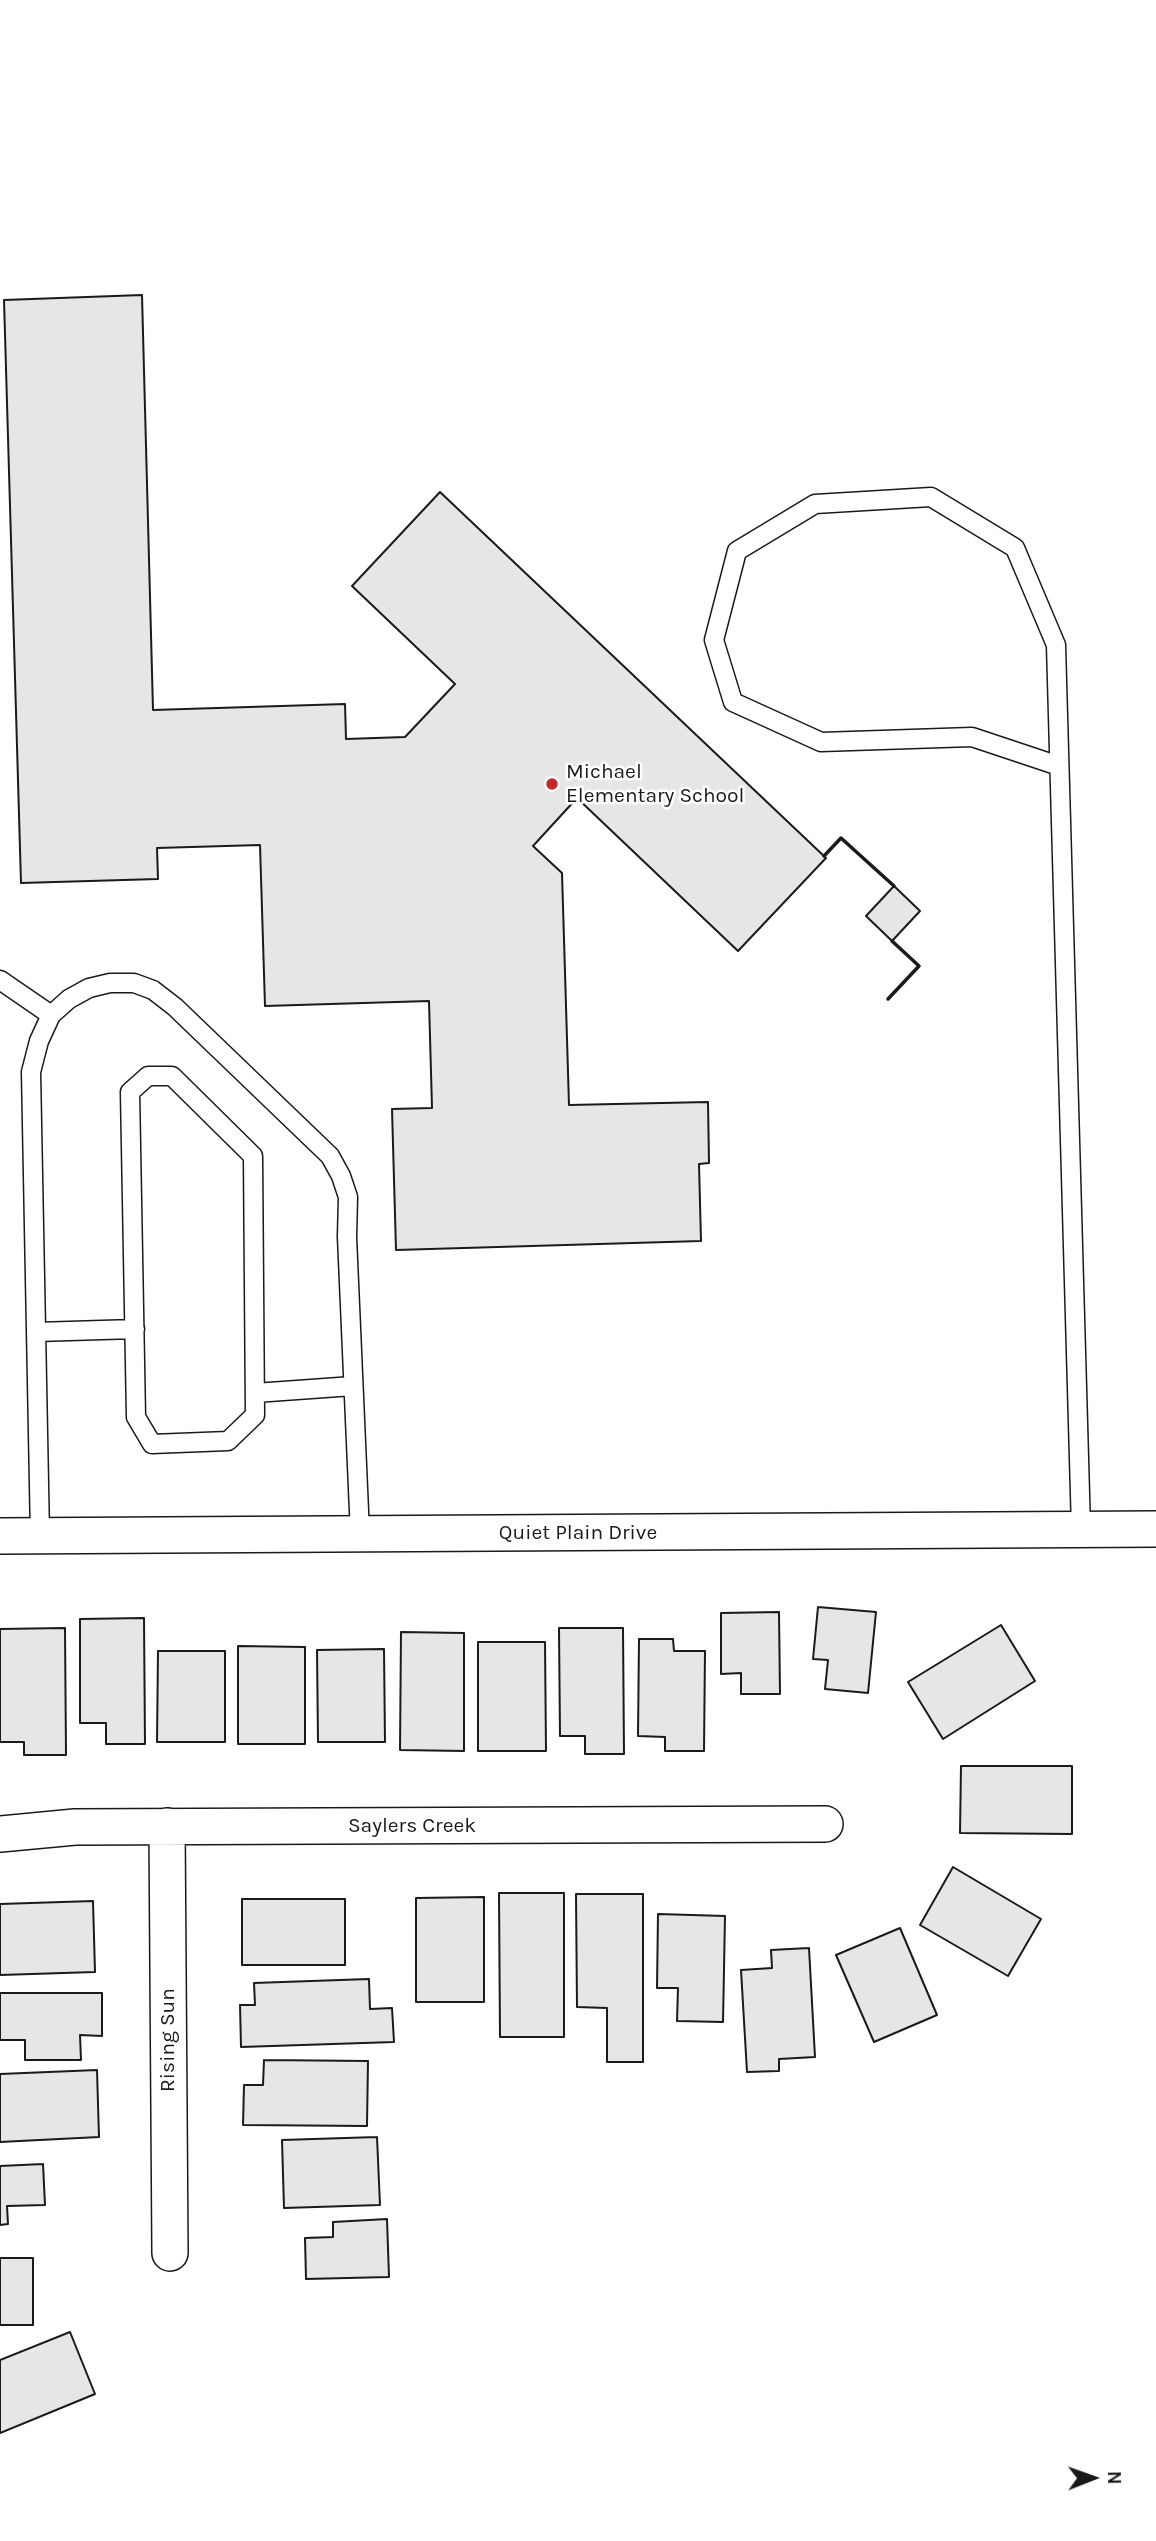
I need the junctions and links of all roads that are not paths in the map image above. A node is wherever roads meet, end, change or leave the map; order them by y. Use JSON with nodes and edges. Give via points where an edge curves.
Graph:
{"nodes":[{"id":1,"x":1059,"y":766,"type":"junction"},
{"id":2,"x":0,"y":981,"type":"edge"},
{"id":3,"x":51,"y":1015,"type":"junction"},
{"id":4,"x":135,"y":1329,"type":"junction"},
{"id":5,"x":36,"y":1332,"type":"junction"},
{"id":6,"x":353,"y":1386,"type":"junction"},
{"id":7,"x":254,"y":1393,"type":"junction"},
{"id":8,"x":1081,"y":1529,"type":"junction"},
{"id":9,"x":1156,"y":1529,"type":"edge"},
{"id":10,"x":360,"y":1534,"type":"junction"},
{"id":11,"x":0,"y":1536,"type":"edge"},
{"id":12,"x":40,"y":1536,"type":"junction"},
{"id":13,"x":825,"y":1825,"type":"dead end"},
{"id":14,"x":167,"y":1826,"type":"junction"},
{"id":15,"x":0,"y":1834,"type":"edge"},
{"id":16,"x":170,"y":2253,"type":"dead end"}],
"edges":[{"from":1,"to":1,"type":"lane","via":[[1056,645],[1015,548],[931,496],[815,504],[737,551],[714,640],[733,702],[821,742],[972,737]]},
{"from":1,"to":8,"type":"lane"},
{"from":2,"to":3,"type":"lane"},
{"from":3,"to":5,"type":"lane","via":[[38,1041],[31,1072]]},
{"from":3,"to":6,"type":"lane","via":[[89,988],[134,983],[153,990],[330,1156],[348,1197]]},
{"from":4,"to":5,"type":"lane"},
{"from":4,"to":7,"type":"lane","via":[[136,1417],[152,1444],[228,1441],[255,1415]]},
{"from":4,"to":7,"type":"lane","via":[[130,1092],[148,1076],[172,1076],[253,1156]]},
{"from":5,"to":12,"type":"lane"},
{"from":6,"to":7,"type":"lane"},
{"from":6,"to":10,"type":"lane"},
{"from":8,"to":9,"type":"street","name":"Quiet Plain Drive"},
{"from":8,"to":10,"type":"street","name":"Quiet Plain Drive"},
{"from":10,"to":12,"type":"street","name":"Quiet Plain Drive"},
{"from":11,"to":12,"type":"street","name":"Quiet Plain Drive"},
{"from":13,"to":14,"type":"street","name":"Saylers Creek"},
{"from":14,"to":15,"type":"street","name":"Saylers Creek"},
{"from":14,"to":16,"type":"street","name":"Rising Sun"}]}
